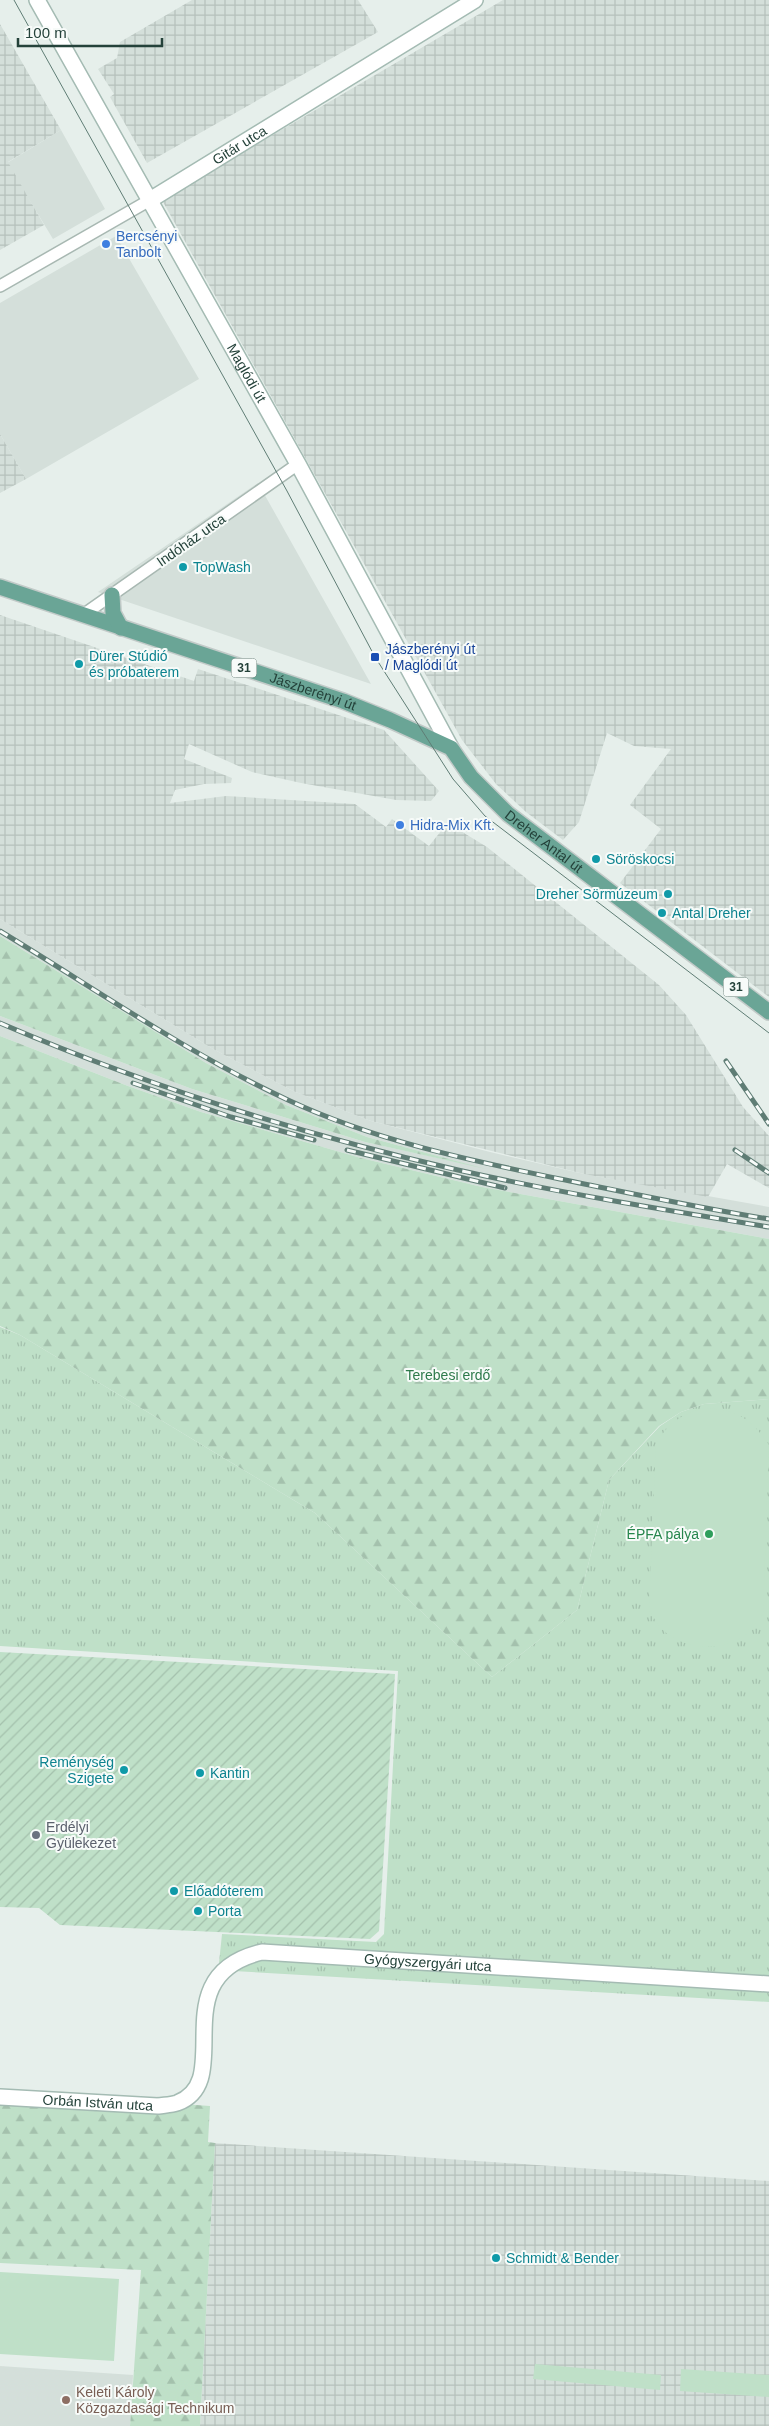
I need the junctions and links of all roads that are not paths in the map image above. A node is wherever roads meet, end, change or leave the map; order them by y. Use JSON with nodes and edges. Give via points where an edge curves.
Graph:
{"nodes":[{"id":1,"x":37,"y":0,"type":"edge"},
{"id":2,"x":475,"y":0,"type":"edge"},
{"id":3,"x":150,"y":200,"type":"junction"},
{"id":4,"x":0,"y":286,"type":"edge"},
{"id":5,"x":298,"y":464,"type":"junction"},
{"id":6,"x":0,"y":587,"type":"edge"},
{"id":7,"x":112,"y":595,"type":"junction"},
{"id":8,"x":83,"y":616,"type":"junction"},
{"id":9,"x":121,"y":628,"type":"junction"},
{"id":10,"x":450,"y":748,"type":"junction"},
{"id":11,"x":769,"y":1012,"type":"edge"},
{"id":12,"x":769,"y":1984,"type":"edge"},
{"id":13,"x":192,"y":2093,"type":"joint"},
{"id":14,"x":0,"y":2097,"type":"edge"}],
"edges":[{"from":1,"to":3,"type":"street","name":"Maglódi út"},
{"from":2,"to":3,"type":"street","name":"Gitár utca"},
{"from":3,"to":4,"type":"street","name":"Gitár utca"},
{"from":3,"to":5,"type":"street","name":"Maglódi út"},
{"from":5,"to":7,"type":"street","name":"Indóház utca"},
{"from":5,"to":10,"type":"street","name":"Maglódi út"},
{"from":6,"to":8,"type":"main road","name":"Jászberényi út","number":"31"},
{"from":7,"to":8,"type":"street","name":"Indóház utca"},
{"from":7,"to":9,"type":"main road","via":[[113,613]]},
{"from":8,"to":9,"type":"main road","name":"Jászberényi út","number":"31"},
{"from":9,"to":10,"type":"main road","name":"Jászberényi út","number":"31","via":[[343,701]]},
{"from":10,"to":11,"type":"main road","name":"Dreher Antal út","number":"31","via":[[472,777],[508,814]]},
{"from":12,"to":13,"type":"street","name":"Gyógyszergyári utca","via":[[262,1952],[242,1957],[226,1967],[214,1981],[206,2010],[203,2067],[200,2081]]},
{"from":13,"to":14,"type":"street","name":"Orbán István utca","via":[[178,2102],[158,2106]]}]}
